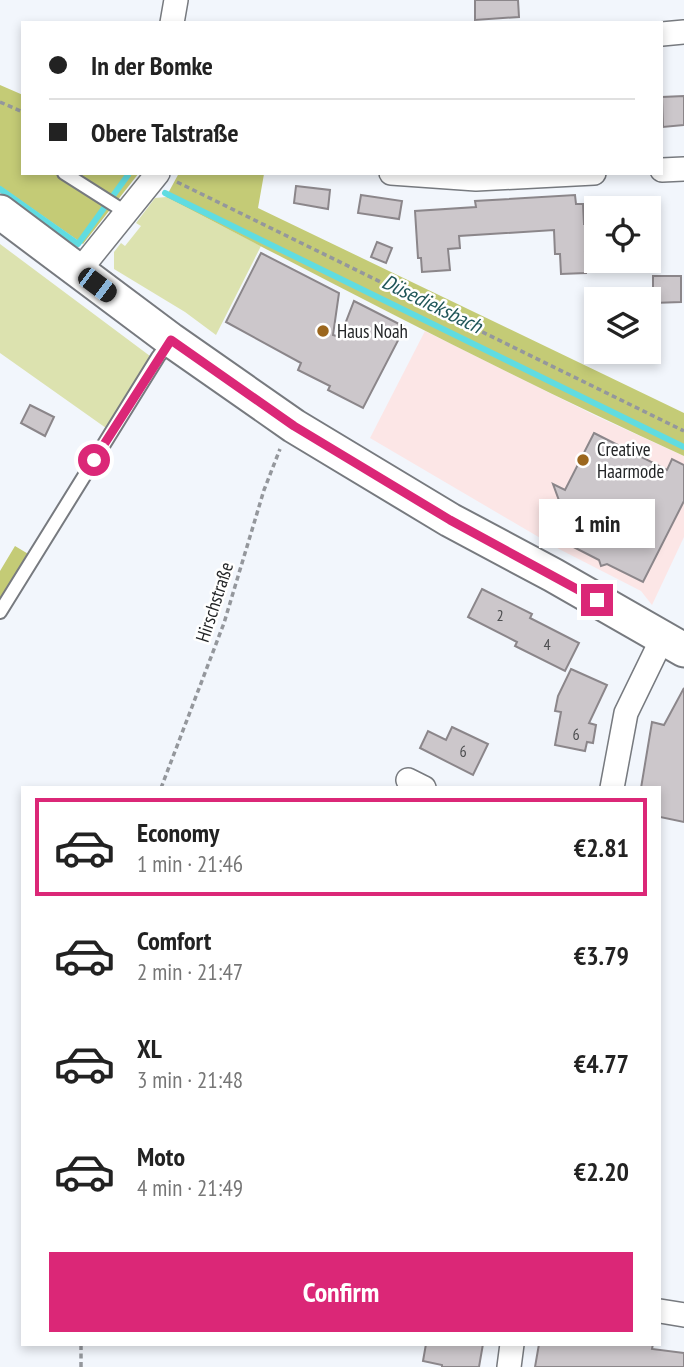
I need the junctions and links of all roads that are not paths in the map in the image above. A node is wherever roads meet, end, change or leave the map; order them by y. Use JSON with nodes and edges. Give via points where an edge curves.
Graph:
{"nodes":[{"id":1,"x":176,"y":0,"type":"edge"},
{"id":2,"x":172,"y":21,"type":"edge"},
{"id":3,"x":684,"y":32,"type":"edge"},
{"id":4,"x":663,"y":34,"type":"edge"},
{"id":5,"x":684,"y":169,"type":"edge"},
{"id":6,"x":663,"y":170,"type":"edge"},
{"id":7,"x":67,"y":175,"type":"edge"},
{"id":8,"x":448,"y":175,"type":"edge"},
{"id":9,"x":515,"y":175,"type":"edge"},
{"id":10,"x":165,"y":176,"type":"edge"},
{"id":11,"x":476,"y":176,"type":"edge"},
{"id":12,"x":0,"y":212,"type":"edge"},
{"id":13,"x":127,"y":213,"type":"junction"},
{"id":14,"x":79,"y":271,"type":"junction"},
{"id":15,"x":171,"y":340,"type":"junction"},
{"id":16,"x":0,"y":612,"type":"edge"},
{"id":17,"x":673,"y":645,"type":"edge"},
{"id":18,"x":612,"y":786,"type":"edge"},
{"id":19,"x":661,"y":1311,"type":"edge"},
{"id":20,"x":684,"y":1315,"type":"edge"},
{"id":21,"x":512,"y":1346,"type":"edge"},
{"id":22,"x":509,"y":1367,"type":"edge"}],
"edges":[{"from":1,"to":2,"type":"street"},
{"from":3,"to":4,"type":"street"},
{"from":5,"to":6,"type":"street"},
{"from":7,"to":13,"type":"lane"},
{"from":8,"to":11,"type":"street"},
{"from":9,"to":11,"type":"street"},
{"from":10,"to":13,"type":"street"},
{"from":12,"to":14,"type":"street"},
{"from":13,"to":14,"type":"street"},
{"from":14,"to":15,"type":"street"},
{"from":15,"to":16,"type":"lane"},
{"from":15,"to":17,"type":"street","via":[[294,426]]},
{"from":17,"to":18,"type":"street","via":[[626,713]]},
{"from":19,"to":20,"type":"street"},
{"from":21,"to":22,"type":"street"}]}
